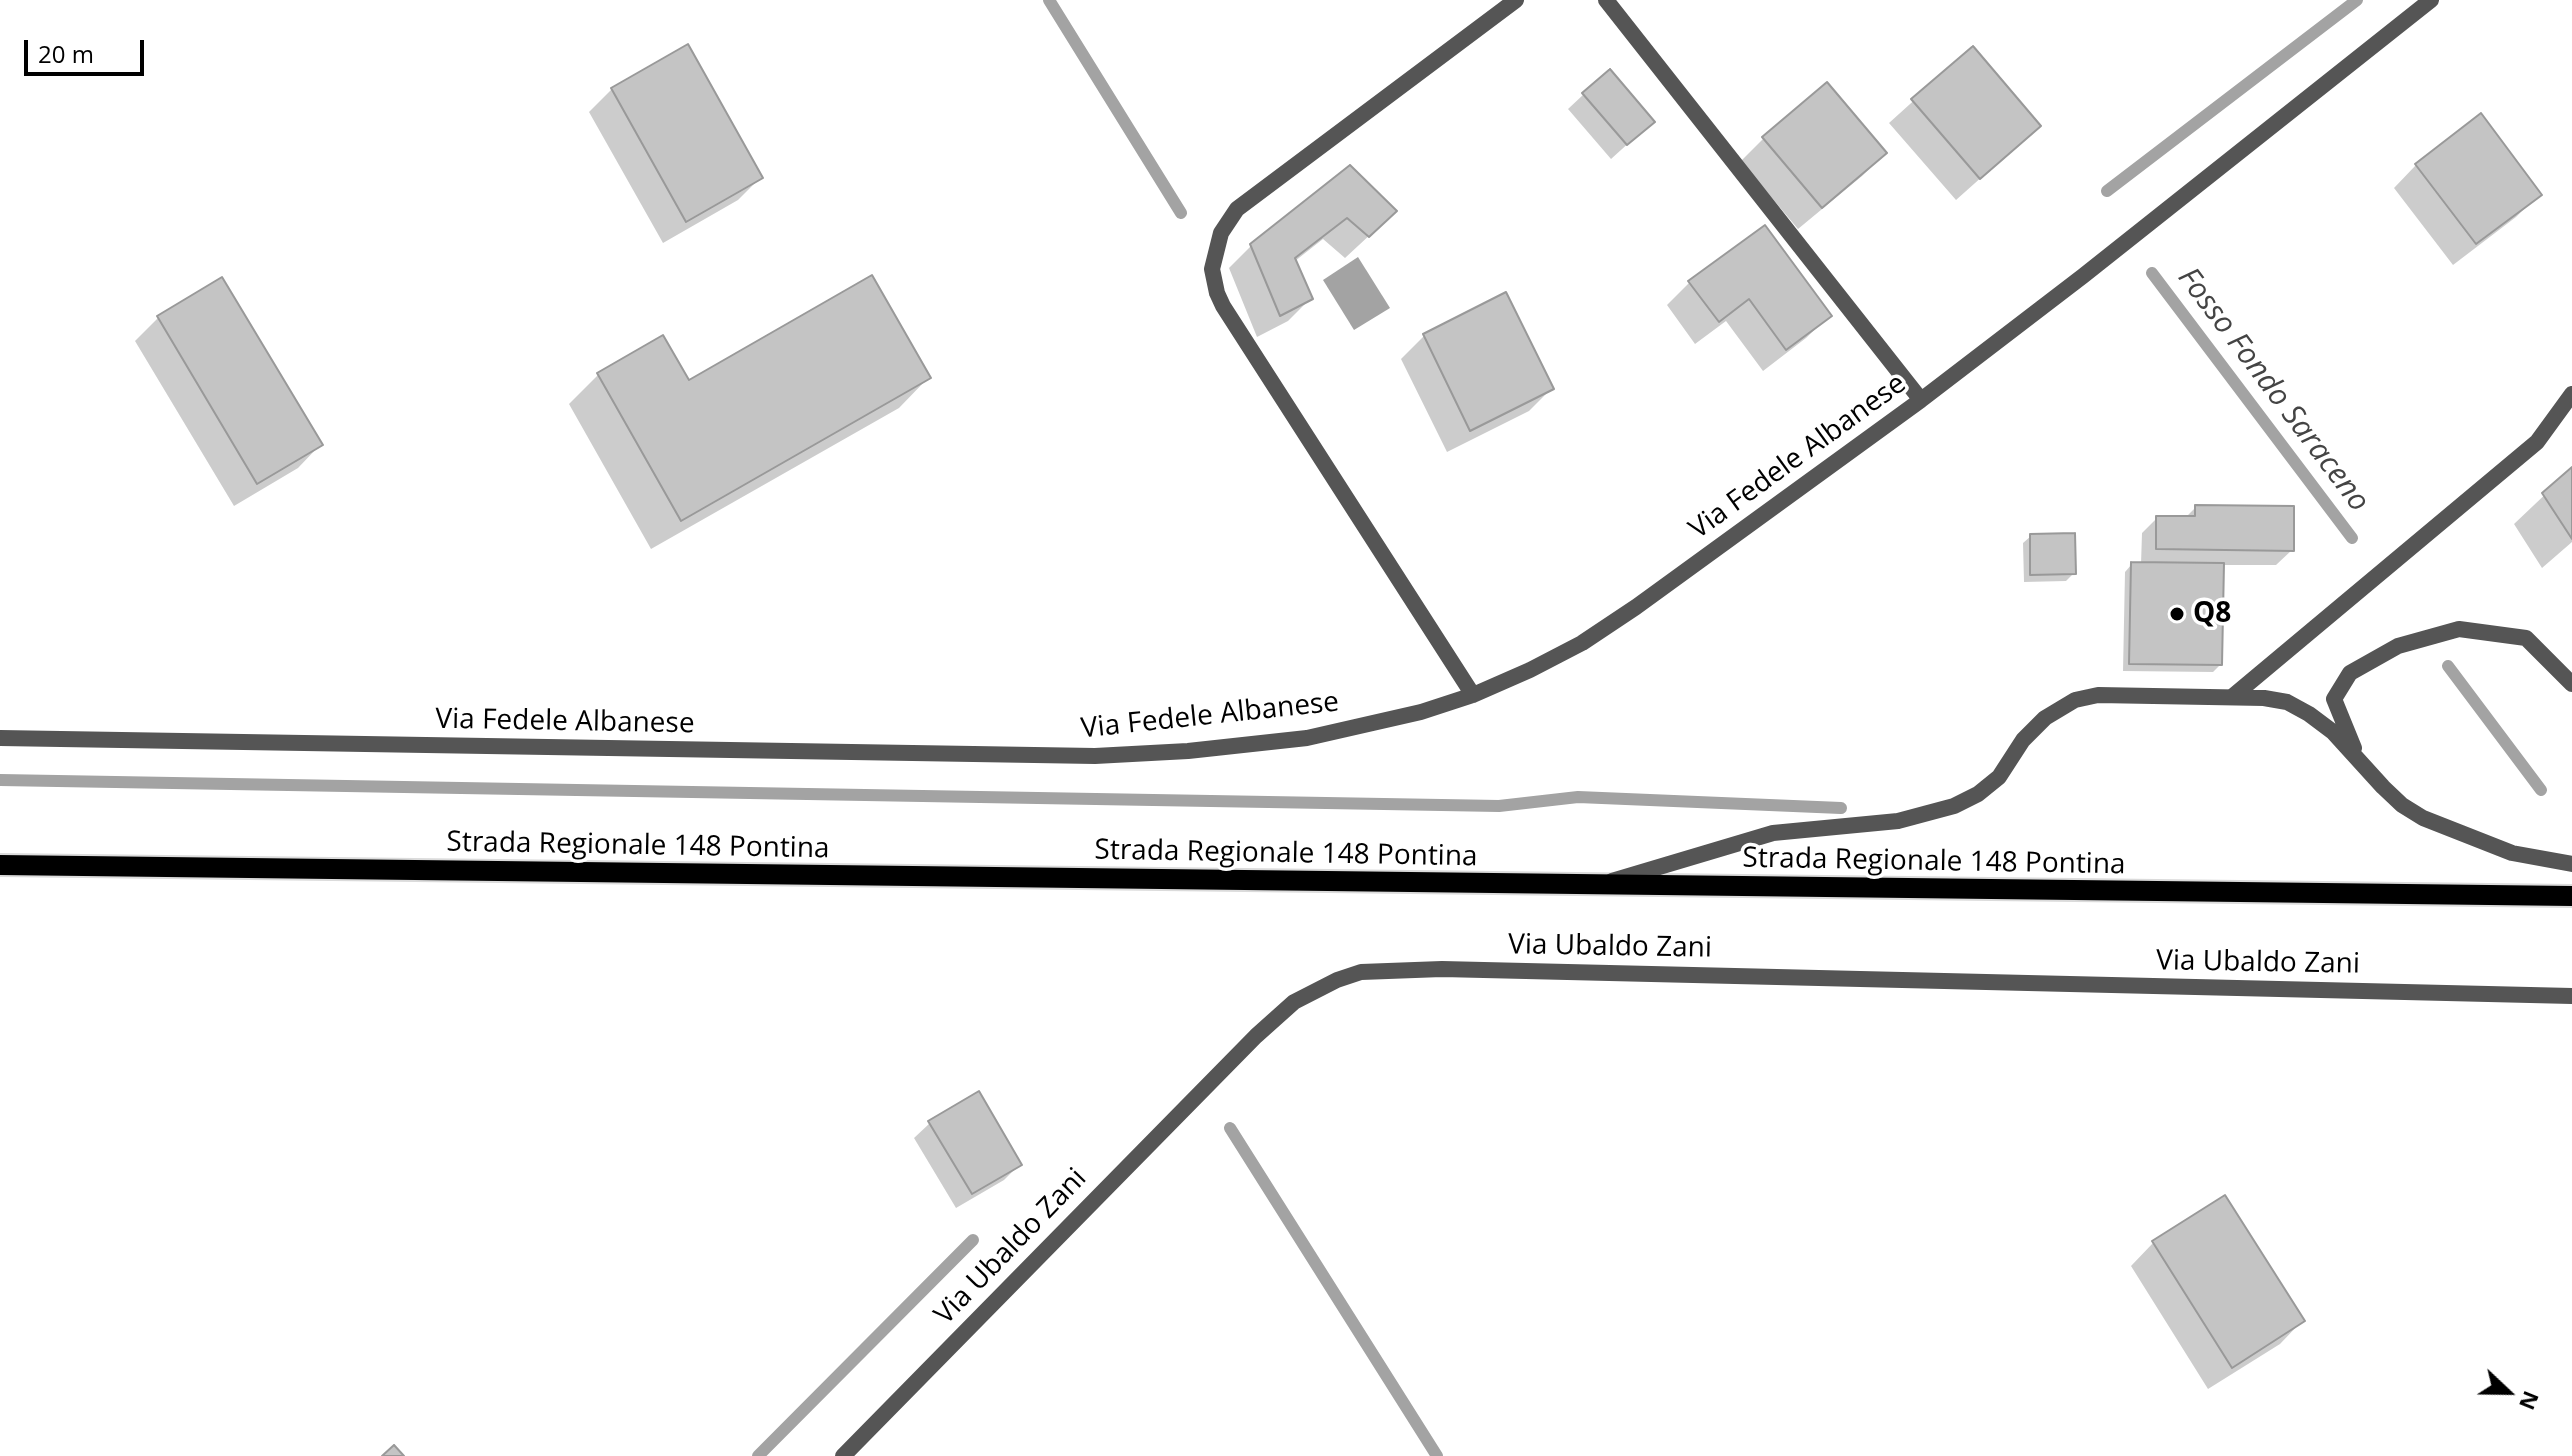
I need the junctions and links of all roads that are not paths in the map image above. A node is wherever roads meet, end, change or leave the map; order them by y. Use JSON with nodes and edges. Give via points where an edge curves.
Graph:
{"nodes":[{"id":1,"x":1516,"y":0,"type":"edge"},
{"id":2,"x":1606,"y":0,"type":"edge"},
{"id":3,"x":2431,"y":0,"type":"edge"},
{"id":4,"x":2572,"y":394,"type":"edge"},
{"id":5,"x":1921,"y":400,"type":"junction"},
{"id":6,"x":2572,"y":684,"type":"edge"},
{"id":7,"x":1473,"y":695,"type":"junction"},
{"id":8,"x":2232,"y":697,"type":"junction"},
{"id":9,"x":0,"y":738,"type":"edge"},
{"id":10,"x":2357,"y":757,"type":"junction"},
{"id":11,"x":2572,"y":864,"type":"edge"},
{"id":12,"x":0,"y":865,"type":"edge"},
{"id":13,"x":1594,"y":886,"type":"junction"},
{"id":14,"x":2572,"y":896,"type":"edge"},
{"id":15,"x":2572,"y":996,"type":"edge"},
{"id":16,"x":843,"y":1456,"type":"edge"}],
"edges":[{"from":1,"to":7,"type":"street","via":[[1237,209],[1221,233],[1212,269],[1223,306]]},
{"from":2,"to":5,"type":"street"},
{"from":3,"to":5,"type":"street","name":"Via Fedele Albanese"},
{"from":4,"to":8,"type":"street","via":[[2537,442]]},
{"from":5,"to":7,"type":"street","name":"Via Fedele Albanese","via":[[1599,632]]},
{"from":6,"to":10,"type":"street","via":[[2526,638],[2459,629],[2398,646],[2350,673],[2334,699]]},
{"from":7,"to":9,"type":"street","name":"Via Fedele Albanese","via":[[1394,720],[1307,738],[1095,756]]},
{"from":8,"to":10,"type":"street","via":[[2298,707]]},
{"from":8,"to":13,"type":"street","via":[[2086,696],[2045,718],[1999,777],[1954,806],[1898,821],[1773,833]]},
{"from":10,"to":11,"type":"street","via":[[2402,805],[2433,823],[2512,853]]},
{"from":12,"to":13,"type":"main road","name":"Strada Regionale 148 Pontina"},
{"from":13,"to":14,"type":"main road","name":"Strada Regionale 148 Pontina"},
{"from":15,"to":16,"type":"street","name":"Via Ubaldo Zani","via":[[1442,969],[1361,972],[1294,1002],[1256,1036]]}]}
